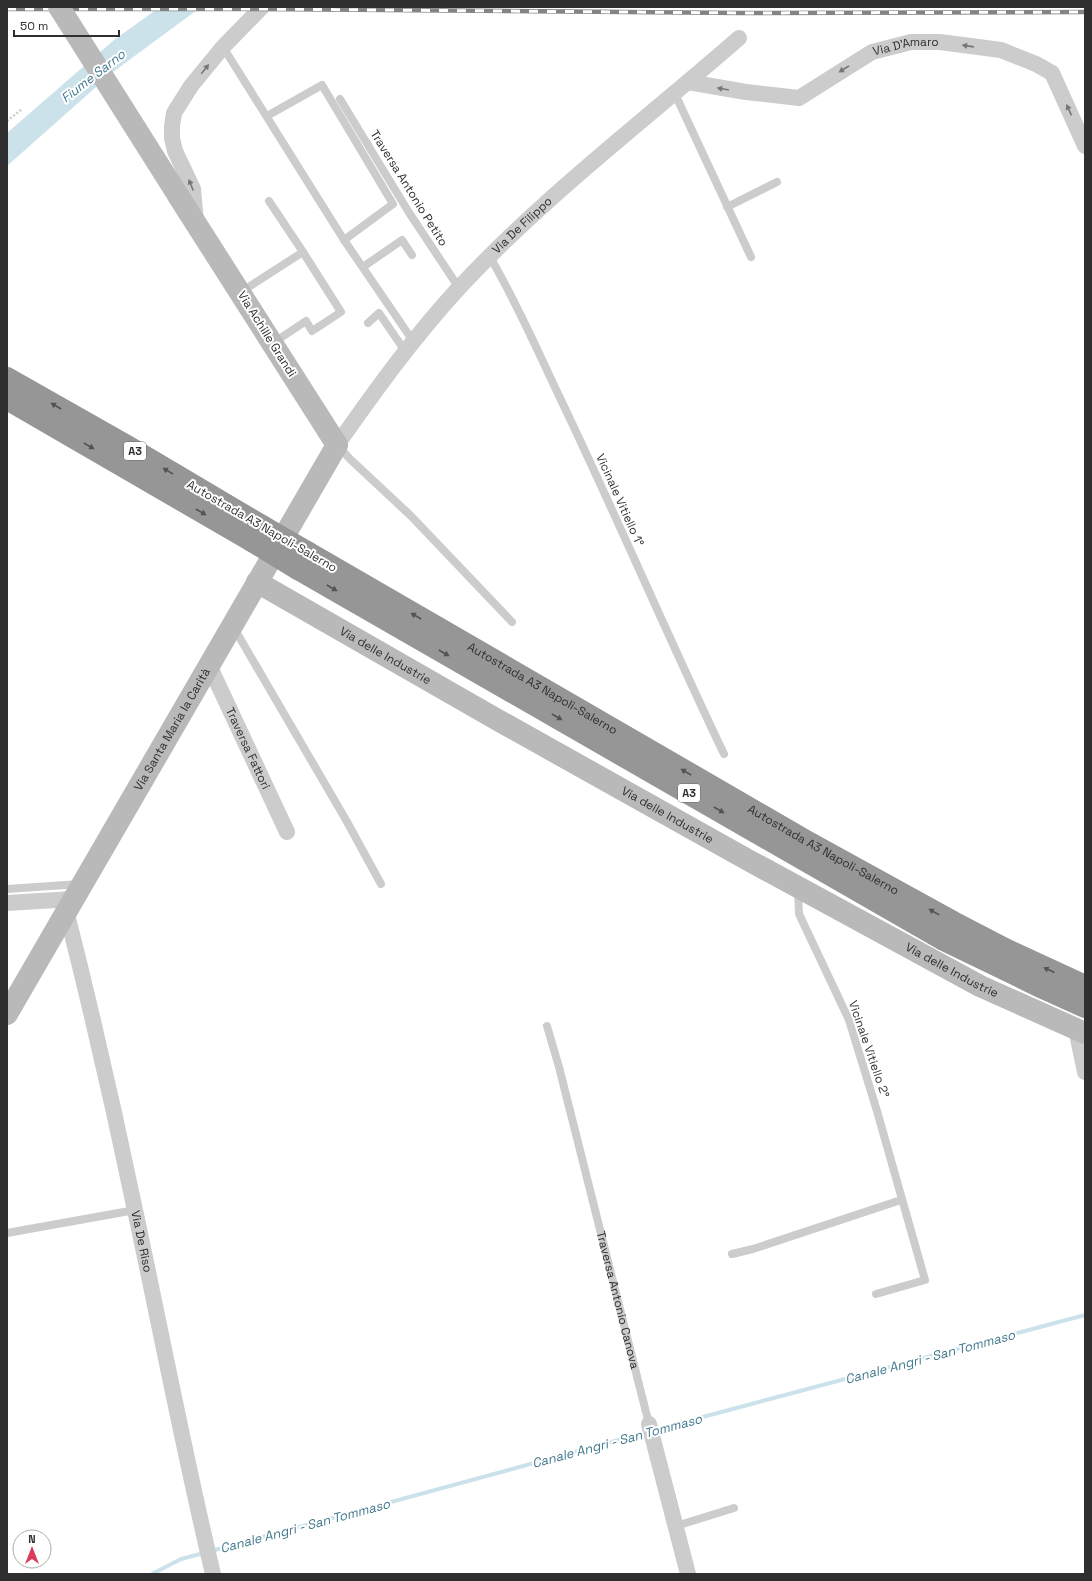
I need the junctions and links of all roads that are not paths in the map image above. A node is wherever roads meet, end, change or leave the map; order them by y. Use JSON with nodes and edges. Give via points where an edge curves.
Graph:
{"nodes":[{"id":1,"x":59,"y":7,"type":"edge"},
{"id":2,"x":262,"y":7,"type":"edge"},
{"id":3,"x":739,"y":38,"type":"dead end"},
{"id":4,"x":223,"y":47,"type":"junction"},
{"id":5,"x":688,"y":82,"type":"junction"},
{"id":6,"x":675,"y":94,"type":"junction"},
{"id":7,"x":340,"y":99,"type":"dead end"},
{"id":8,"x":267,"y":116,"type":"junction"},
{"id":9,"x":1085,"y":146,"type":"edge"},
{"id":10,"x":777,"y":182,"type":"dead end"},
{"id":11,"x":269,"y":200,"type":"dead end"},
{"id":12,"x":727,"y":207,"type":"junction"},
{"id":13,"x":197,"y":224,"type":"junction"},
{"id":14,"x":344,"y":240,"type":"junction"},
{"id":15,"x":303,"y":252,"type":"junction"},
{"id":16,"x":412,"y":255,"type":"dead end"},
{"id":17,"x":490,"y":257,"type":"junction"},
{"id":18,"x":751,"y":257,"type":"dead end"},
{"id":19,"x":363,"y":267,"type":"junction"},
{"id":20,"x":459,"y":288,"type":"junction"},
{"id":21,"x":241,"y":293,"type":"junction"},
{"id":22,"x":368,"y":323,"type":"dead end"},
{"id":23,"x":272,"y":343,"type":"junction"},
{"id":24,"x":409,"y":346,"type":"junction"},
{"id":25,"x":7,"y":378,"type":"edge"},
{"id":26,"x":7,"y":399,"type":"edge"},
{"id":27,"x":337,"y":445,"type":"junction"},
{"id":28,"x":257,"y":534,"type":"junction"},
{"id":29,"x":302,"y":561,"type":"junction"},
{"id":30,"x":257,"y":582,"type":"junction"},
{"id":31,"x":512,"y":622,"type":"dead end"},
{"id":32,"x":232,"y":626,"type":"junction"},
{"id":33,"x":209,"y":665,"type":"junction"},
{"id":34,"x":724,"y":754,"type":"dead end"},
{"id":35,"x":287,"y":832,"type":"dead end"},
{"id":36,"x":381,"y":884,"type":"dead end"},
{"id":37,"x":798,"y":887,"type":"junction"},
{"id":38,"x":7,"y":890,"type":"edge"},
{"id":39,"x":73,"y":898,"type":"junction"},
{"id":40,"x":7,"y":903,"type":"edge"},
{"id":41,"x":1085,"y":986,"type":"edge"},
{"id":42,"x":1085,"y":1007,"type":"edge"},
{"id":43,"x":7,"y":1014,"type":"edge"},
{"id":44,"x":547,"y":1026,"type":"dead end"},
{"id":45,"x":1080,"y":1031,"type":"edge"},
{"id":46,"x":1085,"y":1072,"type":"edge"},
{"id":47,"x":901,"y":1200,"type":"junction"},
{"id":48,"x":135,"y":1210,"type":"junction"},
{"id":49,"x":7,"y":1234,"type":"edge"},
{"id":50,"x":732,"y":1254,"type":"dead end"},
{"id":51,"x":876,"y":1294,"type":"dead end"},
{"id":52,"x":651,"y":1432,"type":"joint"},
{"id":53,"x":734,"y":1508,"type":"dead end"},
{"id":54,"x":676,"y":1526,"type":"junction"},
{"id":55,"x":210,"y":1559,"type":"edge"},
{"id":56,"x":688,"y":1574,"type":"edge"}],
"edges":[{"from":1,"to":13,"type":"street","name":"Via Achille Grandi","bridge":true},
{"from":2,"to":4,"type":"street","name":"Via Achille Grandi"},
{"from":3,"to":5,"type":"street","name":"Via De Filippo"},
{"from":4,"to":8,"type":"lane"},
{"from":13,"to":4,"type":"street","name":"Via Achille Grandi","one_way":true,"via":[[193,189],[175,151],[172,126],[174,113],[191,86]]},
{"from":5,"to":6,"type":"street","name":"Via De Filippo"},
{"from":9,"to":5,"type":"street","name":"Via D'Amaro","one_way":true,"via":[[1052,73],[1001,50],[940,42],[911,42],[872,52],[799,98]]},
{"from":6,"to":12,"type":"lane"},
{"from":6,"to":17,"type":"street","name":"Via De Filippo","via":[[602,152]]},
{"from":7,"to":20,"type":"lane","name":"Traversa Antonio Petito","via":[[408,211]]},
{"from":8,"to":14,"type":"lane"},
{"from":8,"to":14,"type":"lane","via":[[322,85],[393,204]]},
{"from":10,"to":12,"type":"lane"},
{"from":11,"to":15,"type":"lane"},
{"from":12,"to":18,"type":"lane"},
{"from":13,"to":21,"type":"street","name":"Via Achille Grandi"},
{"from":14,"to":19,"type":"lane"},
{"from":15,"to":21,"type":"lane"},
{"from":15,"to":23,"type":"lane","via":[[341,312],[312,331],[306,322]]},
{"from":16,"to":19,"type":"lane","via":[[402,240]]},
{"from":17,"to":20,"type":"street","name":"Via De Filippo"},
{"from":17,"to":34,"type":"lane","name":"Vicinale Vitiello 1°","via":[[508,289],[576,432]]},
{"from":19,"to":24,"type":"lane"},
{"from":20,"to":24,"type":"street","name":"Via De Filippo"},
{"from":21,"to":23,"type":"street","name":"Via Achille Grandi"},
{"from":22,"to":24,"type":"lane","via":[[379,313]]},
{"from":23,"to":27,"type":"street","name":"Via Achille Grandi"},
{"from":24,"to":27,"type":"street","name":"Via De Filippo"},
{"from":28,"to":25,"type":"highway","name":"Autostrada A3 Napoli-Salerno","number":"A3","one_way":true,"via":[[127,446]]},
{"from":26,"to":28,"type":"highway","name":"Autostrada A3 Napoli-Salerno","number":"A3","one_way":true},
{"from":27,"to":30,"type":"street","name":"Via Santa Maria la Carità"},
{"from":27,"to":31,"type":"lane","via":[[411,516]]},
{"from":28,"to":29,"type":"highway","name":"Autostrada A3 Napoli-Salerno","number":"A3","bridge":true},
{"from":41,"to":29,"type":"highway","name":"Autostrada A3 Napoli-Salerno","number":"A3","one_way":true,"via":[[972,932]]},
{"from":29,"to":42,"type":"highway","name":"Autostrada A3 Napoli-Salerno","number":"A3","one_way":true,"via":[[942,939]]},
{"from":30,"to":32,"type":"street","name":"Via Santa Maria la Carità"},
{"from":30,"to":37,"type":"street","name":"Via delle Industrie","via":[[503,723]]},
{"from":32,"to":33,"type":"street","name":"Via Santa Maria la Carità"},
{"from":32,"to":36,"type":"lane"},
{"from":33,"to":35,"type":"street","name":"Traversa Fattori"},
{"from":33,"to":39,"type":"street","name":"Via Santa Maria la Carità"},
{"from":37,"to":45,"type":"street","name":"Via delle Industrie","via":[[980,986]]},
{"from":37,"to":47,"type":"lane","name":"Vicinale Vitiello 2°","via":[[799,914],[849,1020]]},
{"from":38,"to":39,"type":"lane"},
{"from":39,"to":40,"type":"street"},
{"from":39,"to":43,"type":"street","name":"Via Santa Maria la Carità"},
{"from":39,"to":48,"type":"street","name":"Via De Riso","via":[[90,1005]]},
{"from":44,"to":52,"type":"lane","name":"Traversa Antonio Canova"},
{"from":45,"to":46,"type":"street"},
{"from":47,"to":50,"type":"lane","via":[[753,1250]]},
{"from":47,"to":51,"type":"lane","name":"Vicinale Vitiello 2°","via":[[925,1280]]},
{"from":48,"to":49,"type":"lane"},
{"from":48,"to":55,"type":"street","name":"Via De Riso"},
{"from":52,"to":54,"type":"street","name":"Traversa Antonio Canova"},
{"from":53,"to":54,"type":"lane"},
{"from":54,"to":56,"type":"street","name":"Traversa Antonio Canova"}]}
